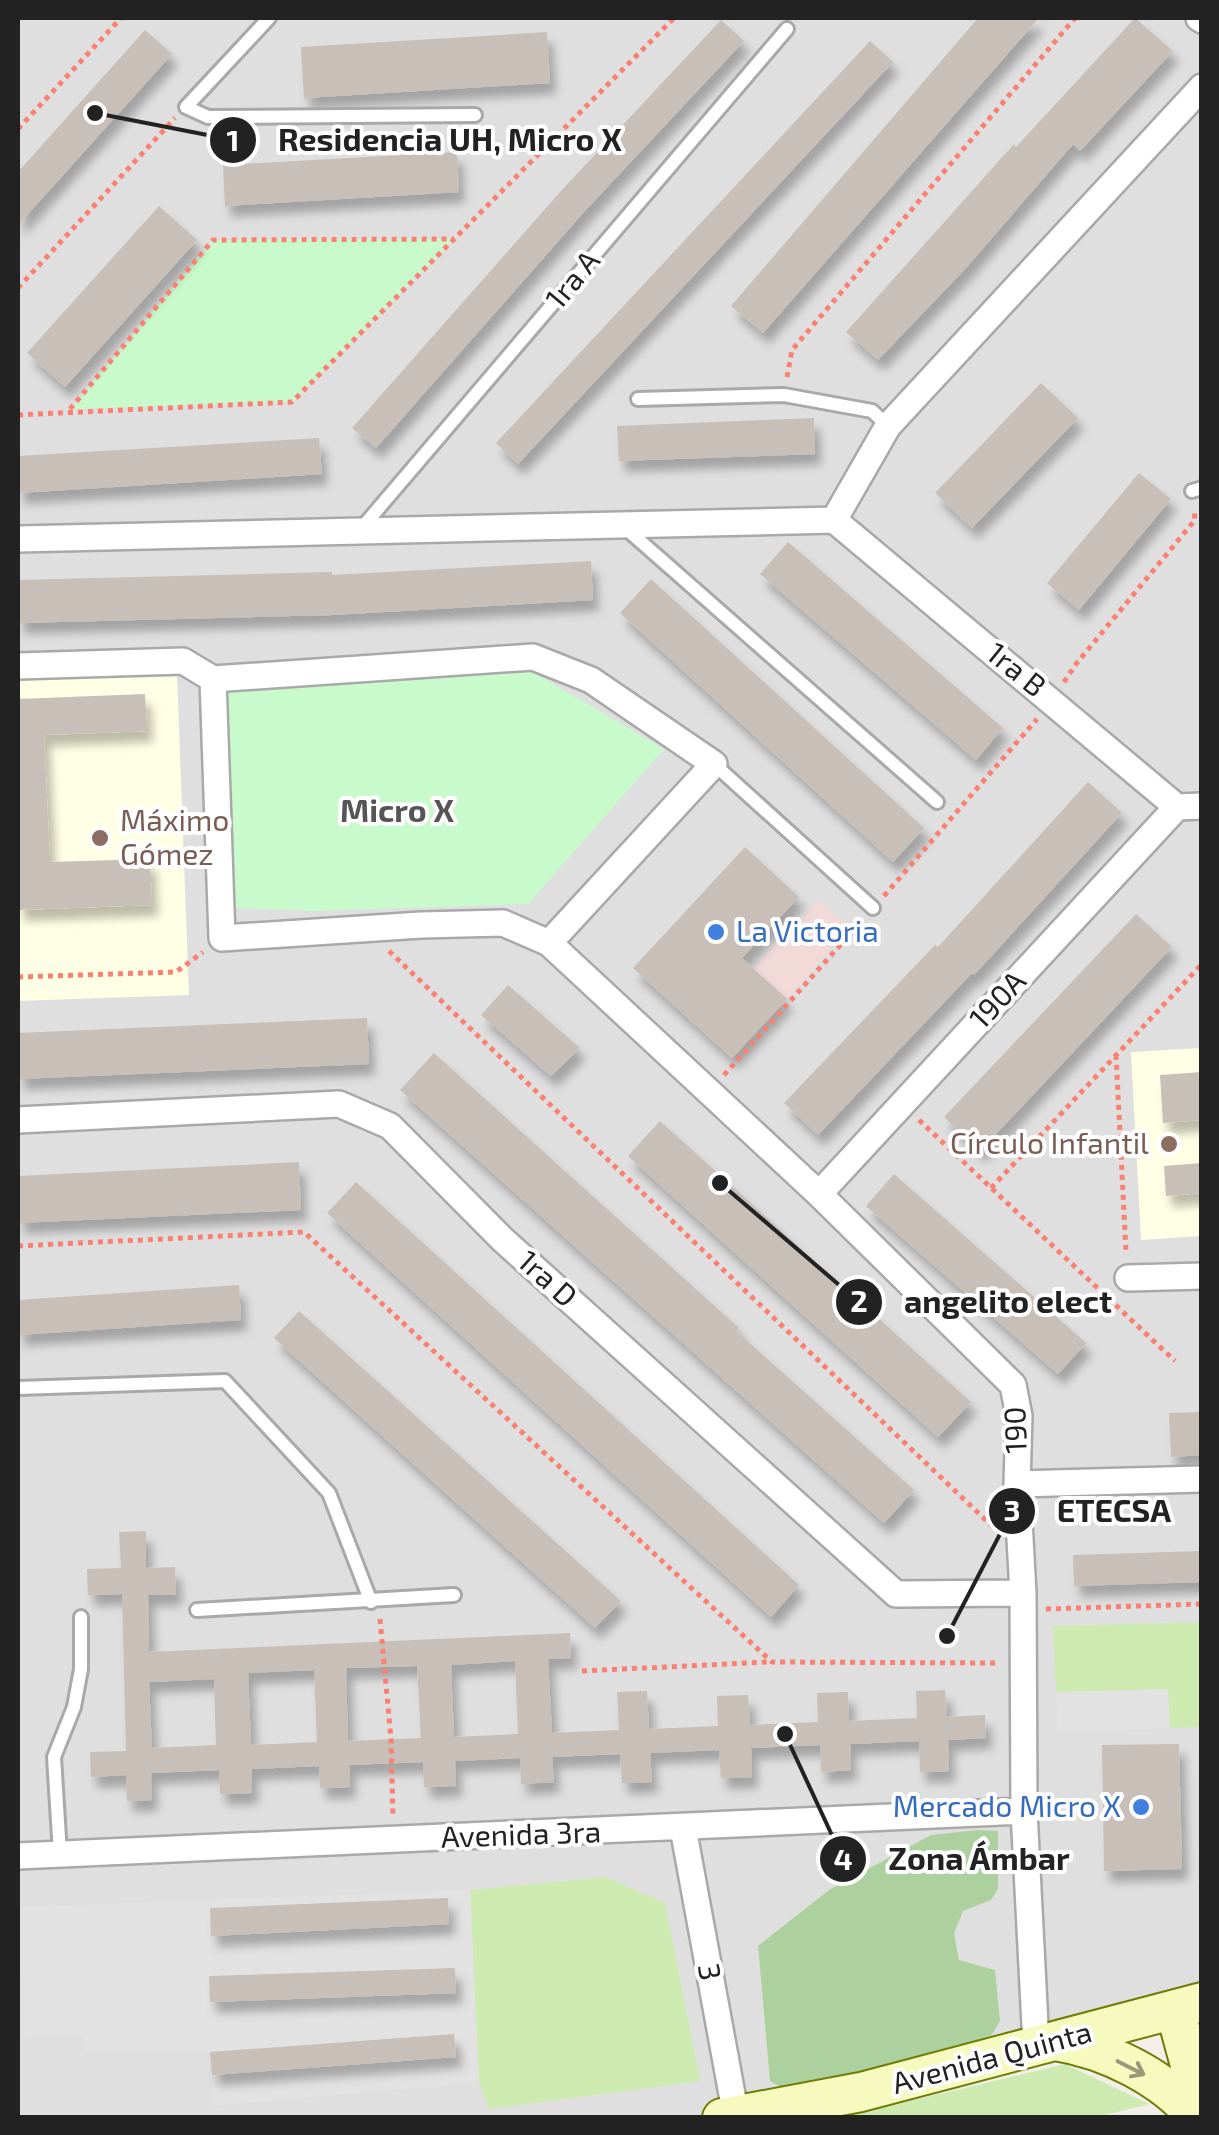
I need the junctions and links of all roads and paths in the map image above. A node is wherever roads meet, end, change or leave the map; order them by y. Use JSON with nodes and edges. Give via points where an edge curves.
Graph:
{"nodes":[{"id":1,"x":121,"y":18,"type":"edge"},
{"id":2,"x":268,"y":18,"type":"edge"},
{"id":3,"x":674,"y":18,"type":"edge"},
{"id":4,"x":1075,"y":18,"type":"edge"},
{"id":5,"x":786,"y":29,"type":"dead end"},
{"id":6,"x":1202,"y":88,"type":"edge"},
{"id":7,"x":186,"y":107,"type":"junction"},
{"id":8,"x":476,"y":115,"type":"dead end"},
{"id":9,"x":18,"y":129,"type":"edge"},
{"id":10,"x":454,"y":240,"type":"junction"},
{"id":11,"x":18,"y":288,"type":"edge"},
{"id":12,"x":784,"y":394,"type":"junction"},
{"id":13,"x":638,"y":399,"type":"dead end"},
{"id":14,"x":70,"y":409,"type":"dead end"},
{"id":15,"x":18,"y":415,"type":"edge"},
{"id":16,"x":888,"y":426,"type":"junction"},
{"id":17,"x":1197,"y":490,"type":"edge"},
{"id":18,"x":834,"y":520,"type":"junction"},
{"id":19,"x":622,"y":525,"type":"junction"},
{"id":20,"x":359,"y":531,"type":"junction"},
{"id":21,"x":18,"y":539,"type":"edge"},
{"id":22,"x":18,"y":666,"type":"edge"},
{"id":23,"x":214,"y":679,"type":"junction"},
{"id":24,"x":1053,"y":700,"type":"junction"},
{"id":25,"x":714,"y":764,"type":"junction"},
{"id":26,"x":937,"y":802,"type":"dead end"},
{"id":27,"x":1189,"y":806,"type":"edge"},
{"id":28,"x":872,"y":908,"type":"junction"},
{"id":29,"x":365,"y":928,"type":"junction"},
{"id":30,"x":222,"y":938,"type":"junction"},
{"id":31,"x":549,"y":943,"type":"junction"},
{"id":32,"x":1202,"y":964,"type":"edge"},
{"id":33,"x":18,"y":977,"type":"edge"},
{"id":34,"x":1116,"y":1055,"type":"junction"},
{"id":35,"x":709,"y":1092,"type":"junction"},
{"id":36,"x":902,"y":1104,"type":"junction"},
{"id":37,"x":18,"y":1120,"type":"edge"},
{"id":38,"x":991,"y":1188,"type":"junction"},
{"id":39,"x":818,"y":1194,"type":"junction"},
{"id":40,"x":18,"y":1246,"type":"edge"},
{"id":41,"x":1202,"y":1276,"type":"edge"},
{"id":42,"x":1128,"y":1278,"type":"junction"},
{"id":43,"x":1130,"y":1319,"type":"junction"},
{"id":44,"x":1175,"y":1361,"type":"dead end"},
{"id":45,"x":18,"y":1388,"type":"edge"},
{"id":46,"x":1202,"y":1478,"type":"edge"},
{"id":47,"x":1017,"y":1484,"type":"junction"},
{"id":48,"x":1020,"y":1554,"type":"junction"},
{"id":49,"x":454,"y":1596,"type":"dead end"},
{"id":50,"x":1023,"y":1601,"type":"junction"},
{"id":51,"x":371,"y":1602,"type":"junction"},
{"id":52,"x":1202,"y":1604,"type":"edge"},
{"id":53,"x":197,"y":1610,"type":"dead end"},
{"id":54,"x":81,"y":1617,"type":"dead end"},
{"id":55,"x":772,"y":1662,"type":"junction"},
{"id":56,"x":1023,"y":1664,"type":"junction"},
{"id":57,"x":582,"y":1671,"type":"dead end"},
{"id":58,"x":1024,"y":1811,"type":"junction"},
{"id":59,"x":683,"y":1828,"type":"junction"},
{"id":60,"x":394,"y":1840,"type":"junction"},
{"id":61,"x":60,"y":1854,"type":"junction"},
{"id":62,"x":18,"y":1856,"type":"edge"},
{"id":63,"x":1188,"y":2006,"type":"edge"},
{"id":64,"x":1044,"y":2043,"type":"junction"},
{"id":65,"x":1202,"y":2109,"type":"edge"},
{"id":66,"x":729,"y":2117,"type":"edge"},
{"id":67,"x":1197,"y":2118,"type":"edge"}],
"edges":[{"from":1,"to":9,"type":"path"},
{"from":2,"to":7,"type":"lane"},
{"from":3,"to":10,"type":"path"},
{"from":4,"to":12,"type":"path","via":[[792,350]]},
{"from":5,"to":20,"type":"lane","name":"1ra A"},
{"from":6,"to":16,"type":"street"},
{"from":7,"to":8,"type":"lane","via":[[208,116]]},
{"from":7,"to":11,"type":"path"},
{"from":10,"to":14,"type":"path","via":[[213,240]]},
{"from":10,"to":15,"type":"path","via":[[292,402]]},
{"from":12,"to":13,"type":"lane"},
{"from":12,"to":16,"type":"lane","via":[[872,411]]},
{"from":16,"to":18,"type":"street"},
{"from":17,"to":24,"type":"path","via":[[1195,520]]},
{"from":18,"to":19,"type":"street"},
{"from":18,"to":24,"type":"street","name":"1ra B"},
{"from":19,"to":20,"type":"street"},
{"from":19,"to":26,"type":"lane"},
{"from":20,"to":21,"type":"street"},
{"from":22,"to":23,"type":"street","via":[[184,661]]},
{"from":23,"to":25,"type":"street","via":[[533,658],[592,680]]},
{"from":23,"to":30,"type":"street"},
{"from":24,"to":27,"type":"street","name":"1ra B"},
{"from":24,"to":28,"type":"path"},
{"from":25,"to":28,"type":"lane"},
{"from":25,"to":31,"type":"street"},
{"from":27,"to":36,"type":"street","name":"190A"},
{"from":28,"to":35,"type":"path"},
{"from":29,"to":30,"type":"street"},
{"from":29,"to":31,"type":"street","name":"190","via":[[503,923]]},
{"from":29,"to":48,"type":"path"},
{"from":30,"to":33,"type":"path","via":[[176,972]]},
{"from":31,"to":35,"type":"street","name":"190"},
{"from":32,"to":34,"type":"path"},
{"from":34,"to":38,"type":"path"},
{"from":34,"to":42,"type":"path"},
{"from":35,"to":39,"type":"street","name":"190"},
{"from":36,"to":38,"type":"path"},
{"from":36,"to":39,"type":"street","name":"190A"},
{"from":37,"to":50,"type":"street","name":"1ra D","via":[[339,1104],[390,1126],[502,1239],[896,1594]]},
{"from":38,"to":43,"type":"path"},
{"from":39,"to":47,"type":"street","name":"190","via":[[1013,1385]]},
{"from":40,"to":55,"type":"path","via":[[304,1232]]},
{"from":41,"to":42,"type":"street"},
{"from":42,"to":43,"type":"path"},
{"from":43,"to":44,"type":"path"},
{"from":45,"to":51,"type":"lane","via":[[224,1381],[329,1493]]},
{"from":46,"to":47,"type":"street"},
{"from":47,"to":48,"type":"street","name":"190"},
{"from":48,"to":50,"type":"street","name":"190"},
{"from":49,"to":51,"type":"lane"},
{"from":50,"to":52,"type":"path"},
{"from":50,"to":56,"type":"street","name":"190"},
{"from":51,"to":53,"type":"lane"},
{"from":51,"to":60,"type":"path","via":[[380,1620]]},
{"from":54,"to":61,"type":"lane","via":[[74,1708],[54,1758]]},
{"from":55,"to":56,"type":"path"},
{"from":55,"to":57,"type":"path"},
{"from":56,"to":58,"type":"street","name":"190"},
{"from":58,"to":59,"type":"street","name":"Avenida 3ra"},
{"from":58,"to":64,"type":"street","name":"190"},
{"from":59,"to":60,"type":"street","name":"Avenida 3ra"},
{"from":59,"to":66,"type":"street","name":"3"},
{"from":60,"to":61,"type":"street","name":"Avenida 3ra"},
{"from":61,"to":62,"type":"street","name":"Avenida 3ra"},
{"from":63,"to":64,"type":"main road","name":"Avenida Quinta"},
{"from":63,"to":65,"type":"main road"},
{"from":64,"to":66,"type":"main road","name":"Avenida Quinta","via":[[861,2092]]},
{"from":64,"to":67,"type":"main road","one_way":true,"via":[[1084,2046],[1138,2071],[1184,2101]]}]}
